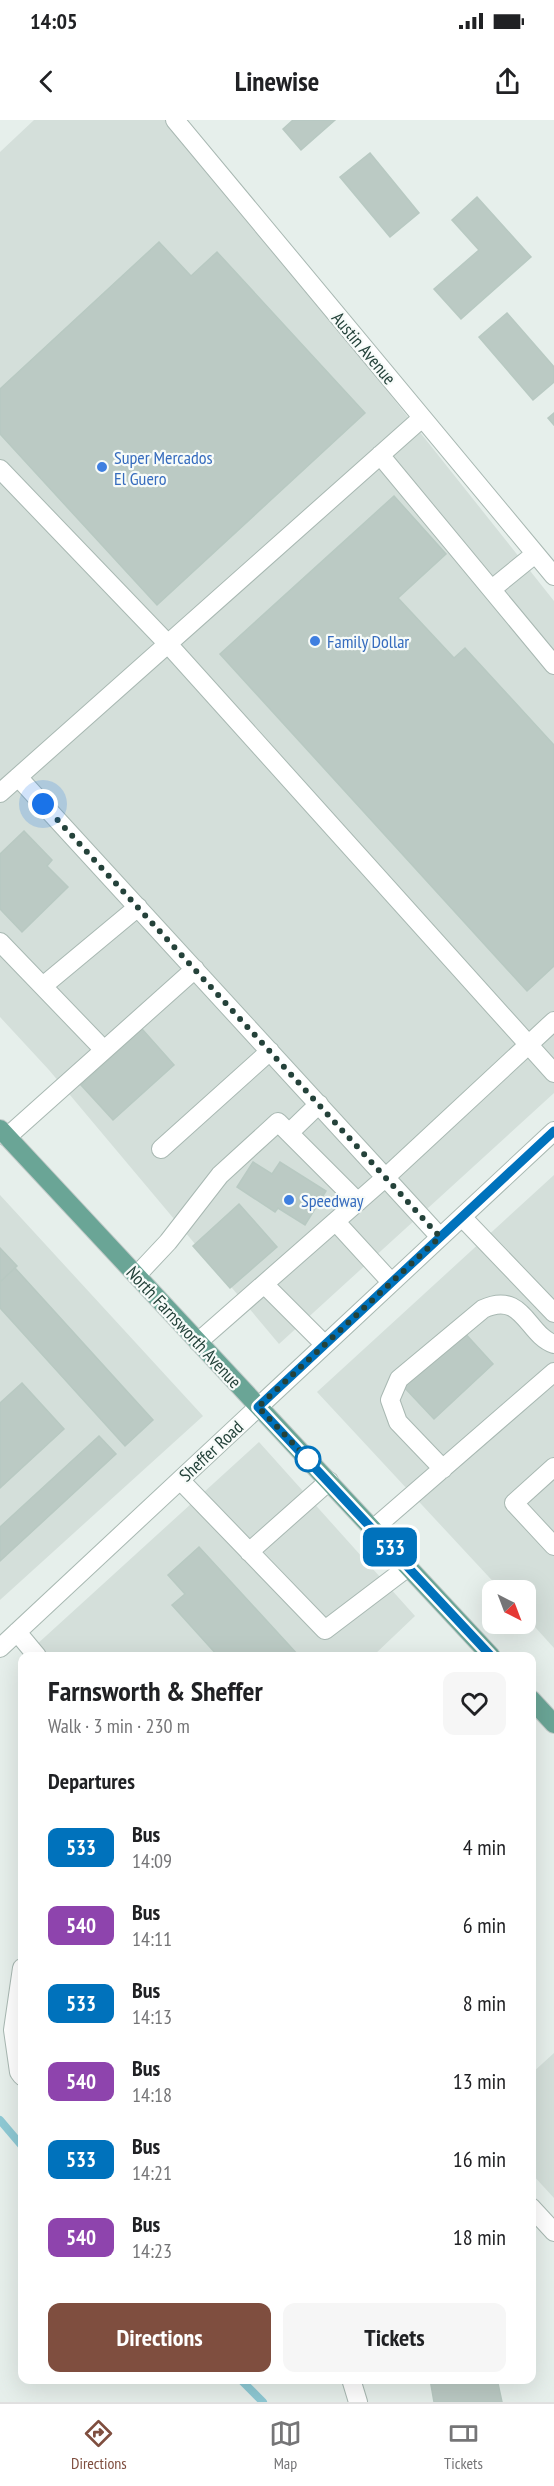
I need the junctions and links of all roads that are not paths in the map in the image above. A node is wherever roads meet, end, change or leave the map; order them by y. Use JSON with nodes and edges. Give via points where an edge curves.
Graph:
{"nodes":[{"id":1,"x":175,"y":120,"type":"edge"},
{"id":2,"x":422,"y":418,"type":"junction"},
{"id":3,"x":380,"y":455,"type":"junction"},
{"id":4,"x":0,"y":469,"type":"edge"},
{"id":5,"x":535,"y":554,"type":"junction"},
{"id":6,"x":554,"y":576,"type":"edge"},
{"id":7,"x":492,"y":589,"type":"junction"},
{"id":8,"x":168,"y":644,"type":"junction"},
{"id":9,"x":554,"y":665,"type":"edge"},
{"id":10,"x":18,"y":777,"type":"junction"},
{"id":11,"x":0,"y":793,"type":"edge"},
{"id":12,"x":138,"y":907,"type":"junction"},
{"id":13,"x":0,"y":942,"type":"edge"},
{"id":14,"x":195,"y":969,"type":"junction"},
{"id":15,"x":43,"y":986,"type":"junction"},
{"id":16,"x":554,"y":1021,"type":"edge"},
{"id":17,"x":528,"y":1044,"type":"junction"},
{"id":18,"x":104,"y":1050,"type":"junction"},
{"id":19,"x":270,"y":1051,"type":"junction"},
{"id":20,"x":554,"y":1073,"type":"edge"},
{"id":21,"x":319,"y":1104,"type":"junction"},
{"id":22,"x":554,"y":1131,"type":"edge"},
{"id":23,"x":3,"y":1133,"type":"edge"},
{"id":24,"x":289,"y":1133,"type":"junction"},
{"id":25,"x":161,"y":1149,"type":"dead end"},
{"id":26,"x":386,"y":1177,"type":"junction"},
{"id":27,"x":358,"y":1202,"type":"junction"},
{"id":28,"x":462,"y":1217,"type":"junction"},
{"id":29,"x":336,"y":1222,"type":"junction"},
{"id":30,"x":440,"y":1237,"type":"junction"},
{"id":31,"x":137,"y":1275,"type":"junction"},
{"id":32,"x":392,"y":1282,"type":"junction"},
{"id":33,"x":264,"y":1284,"type":"junction"},
{"id":34,"x":554,"y":1313,"type":"edge"},
{"id":35,"x":198,"y":1342,"type":"junction"},
{"id":36,"x":324,"y":1344,"type":"junction"},
{"id":37,"x":554,"y":1344,"type":"edge"},
{"id":38,"x":554,"y":1372,"type":"edge"},
{"id":39,"x":258,"y":1407,"type":"junction"},
{"id":40,"x":554,"y":1467,"type":"edge"},
{"id":41,"x":443,"y":1469,"type":"junction"},
{"id":42,"x":180,"y":1480,"type":"junction"},
{"id":43,"x":329,"y":1481,"type":"junction"},
{"id":44,"x":373,"y":1529,"type":"junction"},
{"id":45,"x":554,"y":1546,"type":"edge"},
{"id":46,"x":249,"y":1552,"type":"junction"},
{"id":47,"x":408,"y":1567,"type":"junction"},
{"id":48,"x":17,"y":1632,"type":"junction"},
{"id":49,"x":0,"y":1648,"type":"edge"},
{"id":50,"x":34,"y":1652,"type":"edge"},
{"id":51,"x":487,"y":1652,"type":"edge"},
{"id":52,"x":536,"y":1704,"type":"edge"},
{"id":53,"x":554,"y":1724,"type":"edge"},
{"id":54,"x":18,"y":1996,"type":"edge"},
{"id":55,"x":18,"y":2065,"type":"edge"},
{"id":56,"x":536,"y":2212,"type":"edge"},
{"id":57,"x":554,"y":2232,"type":"edge"},
{"id":58,"x":353,"y":2384,"type":"edge"},
{"id":59,"x":358,"y":2402,"type":"edge"}],
"edges":[{"from":1,"to":2,"type":"street","name":"Austin Avenue"},
{"from":2,"to":3,"type":"street"},
{"from":2,"to":5,"type":"street","name":"Austin Avenue"},
{"from":3,"to":7,"type":"street"},
{"from":3,"to":8,"type":"street"},
{"from":4,"to":8,"type":"street"},
{"from":5,"to":6,"type":"street","name":"Austin Avenue"},
{"from":5,"to":7,"type":"street"},
{"from":7,"to":9,"type":"street"},
{"from":8,"to":10,"type":"street"},
{"from":8,"to":17,"type":"street"},
{"from":10,"to":11,"type":"street"},
{"from":10,"to":12,"type":"street"},
{"from":12,"to":14,"type":"street"},
{"from":12,"to":15,"type":"street"},
{"from":13,"to":15,"type":"street"},
{"from":14,"to":18,"type":"street"},
{"from":14,"to":19,"type":"street"},
{"from":15,"to":18,"type":"street"},
{"from":16,"to":17,"type":"street"},
{"from":17,"to":20,"type":"street"},
{"from":17,"to":26,"type":"street"},
{"from":18,"to":23,"type":"street"},
{"from":19,"to":21,"type":"street"},
{"from":19,"to":25,"type":"street"},
{"from":21,"to":24,"type":"street"},
{"from":21,"to":26,"type":"street"},
{"from":22,"to":28,"type":"street","name":"Sheffer Road"},
{"from":23,"to":31,"type":"main road","name":"North Farnsworth Avenue"},
{"from":24,"to":27,"type":"street"},
{"from":24,"to":31,"type":"street","via":[[278,1122],[220,1174]]},
{"from":26,"to":27,"type":"street"},
{"from":26,"to":30,"type":"street"},
{"from":27,"to":29,"type":"street"},
{"from":28,"to":30,"type":"street","name":"Sheffer Road"},
{"from":28,"to":34,"type":"street"},
{"from":29,"to":32,"type":"street"},
{"from":29,"to":33,"type":"street"},
{"from":30,"to":32,"type":"street","name":"Sheffer Road"},
{"from":31,"to":35,"type":"main road","name":"North Farnsworth Avenue"},
{"from":32,"to":36,"type":"street","name":"Sheffer Road"},
{"from":33,"to":35,"type":"street"},
{"from":33,"to":36,"type":"street"},
{"from":35,"to":39,"type":"main road","name":"North Farnsworth Avenue"},
{"from":36,"to":39,"type":"street","name":"Sheffer Road"},
{"from":37,"to":41,"type":"street","via":[[546,1341],[527,1318],[507,1305],[494,1304],[399,1379],[390,1400],[398,1422]]},
{"from":38,"to":41,"type":"street"},
{"from":39,"to":42,"type":"street","name":"Sheffer Road"},
{"from":39,"to":43,"type":"main road","name":"North Farnsworth Avenue"},
{"from":40,"to":45,"type":"street","via":[[514,1503]]},
{"from":41,"to":44,"type":"street"},
{"from":42,"to":46,"type":"street"},
{"from":42,"to":48,"type":"street","name":"Sheffer Road"},
{"from":43,"to":44,"type":"main road","name":"North Farnsworth Avenue"},
{"from":43,"to":46,"type":"street"},
{"from":44,"to":47,"type":"main road","name":"North Farnsworth Avenue"},
{"from":46,"to":47,"type":"street","via":[[325,1630]]},
{"from":47,"to":51,"type":"main road","name":"North Farnsworth Avenue"},
{"from":48,"to":49,"type":"street","name":"Sheffer Road"},
{"from":48,"to":50,"type":"street"},
{"from":52,"to":53,"type":"main road"},
{"from":54,"to":55,"type":"street","via":[[13,2030]]},
{"from":56,"to":57,"type":"street"},
{"from":58,"to":59,"type":"street"}]}
